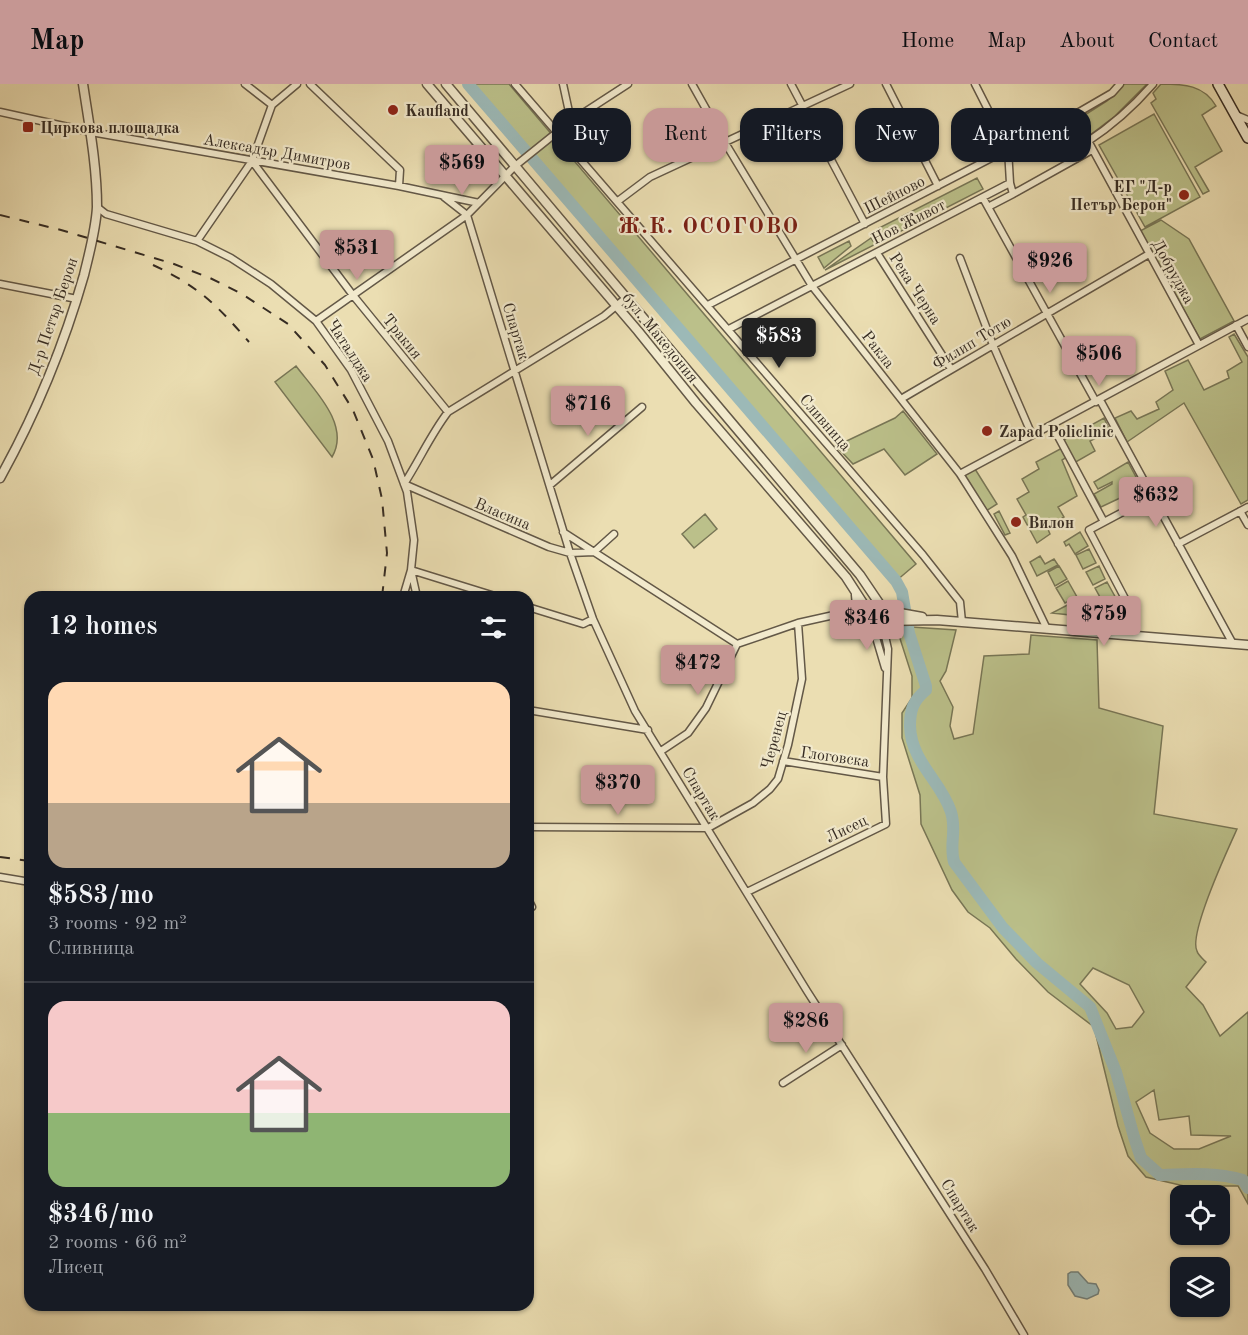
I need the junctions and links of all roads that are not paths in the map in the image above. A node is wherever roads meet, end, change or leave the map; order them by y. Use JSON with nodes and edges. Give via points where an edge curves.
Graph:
{"nodes":[{"id":1,"x":83,"y":84,"type":"edge"},
{"id":2,"x":244,"y":84,"type":"edge"},
{"id":3,"x":297,"y":84,"type":"edge"},
{"id":4,"x":310,"y":84,"type":"edge"},
{"id":5,"x":427,"y":84,"type":"edge"},
{"id":6,"x":446,"y":84,"type":"edge"},
{"id":7,"x":515,"y":84,"type":"edge"},
{"id":8,"x":563,"y":84,"type":"edge"},
{"id":9,"x":628,"y":84,"type":"edge"},
{"id":10,"x":692,"y":84,"type":"edge"},
{"id":11,"x":791,"y":84,"type":"edge"},
{"id":12,"x":850,"y":84,"type":"edge"},
{"id":13,"x":886,"y":84,"type":"edge"},
{"id":14,"x":975,"y":84,"type":"edge"},
{"id":15,"x":1120,"y":84,"type":"edge"},
{"id":16,"x":1153,"y":84,"type":"edge"},
{"id":17,"x":1218,"y":84,"type":"edge"},
{"id":18,"x":272,"y":105,"type":"junction"},
{"id":19,"x":802,"y":106,"type":"junction"},
{"id":20,"x":568,"y":108,"type":"edge"},
{"id":21,"x":591,"y":108,"type":"edge"},
{"id":22,"x":705,"y":108,"type":"edge"},
{"id":23,"x":987,"y":108,"type":"edge"},
{"id":24,"x":1085,"y":108,"type":"edge"},
{"id":25,"x":0,"y":112,"type":"edge"},
{"id":26,"x":1236,"y":115,"type":"junction"},
{"id":27,"x":1248,"y":120,"type":"edge"},
{"id":28,"x":552,"y":126,"type":"edge"},
{"id":29,"x":91,"y":132,"type":"junction"},
{"id":30,"x":552,"y":136,"type":"edge"},
{"id":31,"x":1248,"y":138,"type":"edge"},
{"id":32,"x":728,"y":139,"type":"edge"},
{"id":33,"x":1091,"y":140,"type":"edge"},
{"id":34,"x":728,"y":148,"type":"edge"},
{"id":35,"x":1092,"y":150,"type":"joint"},
{"id":36,"x":252,"y":161,"type":"junction"},
{"id":37,"x":584,"y":162,"type":"edge"},
{"id":38,"x":681,"y":162,"type":"edge"},
{"id":39,"x":983,"y":162,"type":"edge"},
{"id":40,"x":1009,"y":162,"type":"edge"},
{"id":41,"x":518,"y":164,"type":"junction"},
{"id":42,"x":505,"y":175,"type":"junction"},
{"id":43,"x":1010,"y":183,"type":"junction"},
{"id":44,"x":399,"y":186,"type":"junction"},
{"id":45,"x":938,"y":186,"type":"junction"},
{"id":46,"x":1013,"y":194,"type":"junction"},
{"id":47,"x":442,"y":196,"type":"junction"},
{"id":48,"x":983,"y":198,"type":"junction"},
{"id":49,"x":618,"y":201,"type":"junction"},
{"id":50,"x":479,"y":203,"type":"junction"},
{"id":51,"x":97,"y":207,"type":"junction"},
{"id":52,"x":988,"y":207,"type":"junction"},
{"id":53,"x":467,"y":215,"type":"junction"},
{"id":54,"x":865,"y":224,"type":"junction"},
{"id":55,"x":197,"y":241,"type":"junction"},
{"id":56,"x":877,"y":253,"type":"junction"},
{"id":57,"x":1149,"y":254,"type":"junction"},
{"id":58,"x":960,"y":258,"type":"dead end"},
{"id":59,"x":796,"y":259,"type":"junction"},
{"id":60,"x":0,"y":284,"type":"edge"},
{"id":61,"x":812,"y":286,"type":"junction"},
{"id":62,"x":352,"y":294,"type":"junction"},
{"id":63,"x":627,"y":297,"type":"junction"},
{"id":64,"x":77,"y":299,"type":"junction"},
{"id":65,"x":708,"y":305,"type":"junction"},
{"id":66,"x":617,"y":306,"type":"junction"},
{"id":67,"x":1046,"y":313,"type":"junction"},
{"id":68,"x":1248,"y":319,"type":"edge"},
{"id":69,"x":316,"y":321,"type":"junction"},
{"id":70,"x":1236,"y":325,"type":"junction"},
{"id":71,"x":729,"y":329,"type":"junction"},
{"id":72,"x":993,"y":345,"type":"junction"},
{"id":73,"x":1199,"y":345,"type":"junction"},
{"id":74,"x":1248,"y":347,"type":"edge"},
{"id":75,"x":951,"y":369,"type":"junction"},
{"id":76,"x":515,"y":370,"type":"junction"},
{"id":77,"x":901,"y":399,"type":"junction"},
{"id":78,"x":1098,"y":401,"type":"junction"},
{"id":79,"x":642,"y":407,"type":"dead end"},
{"id":80,"x":448,"y":412,"type":"junction"},
{"id":81,"x":1052,"y":425,"type":"junction"},
{"id":82,"x":1032,"y":435,"type":"junction"},
{"id":83,"x":960,"y":474,"type":"junction"},
{"id":84,"x":0,"y":478,"type":"edge"},
{"id":85,"x":404,"y":484,"type":"junction"},
{"id":86,"x":550,"y":485,"type":"junction"},
{"id":87,"x":1153,"y":496,"type":"junction"},
{"id":88,"x":1248,"y":507,"type":"edge"},
{"id":89,"x":1240,"y":511,"type":"junction"},
{"id":90,"x":1104,"y":522,"type":"junction"},
{"id":91,"x":1248,"y":525,"type":"edge"},
{"id":92,"x":564,"y":532,"type":"junction"},
{"id":93,"x":614,"y":534,"type":"dead end"},
{"id":94,"x":1178,"y":544,"type":"junction"},
{"id":95,"x":594,"y":552,"type":"junction"},
{"id":96,"x":570,"y":553,"type":"junction"},
{"id":97,"x":411,"y":570,"type":"junction"},
{"id":98,"x":405,"y":591,"type":"edge"},
{"id":99,"x":416,"y":591,"type":"edge"},
{"id":100,"x":479,"y":591,"type":"edge"},
{"id":101,"x":856,"y":592,"type":"junction"},
{"id":102,"x":534,"y":608,"type":"edge"},
{"id":103,"x":882,"y":609,"type":"junction"},
{"id":104,"x":1132,"y":612,"type":"dead end"},
{"id":105,"x":853,"y":614,"type":"junction"},
{"id":106,"x":899,"y":617,"type":"junction"},
{"id":107,"x":869,"y":618,"type":"junction"},
{"id":108,"x":593,"y":619,"type":"junction"},
{"id":109,"x":883,"y":622,"type":"junction"},
{"id":110,"x":962,"y":622,"type":"junction"},
{"id":111,"x":798,"y":623,"type":"junction"},
{"id":112,"x":1047,"y":629,"type":"junction"},
{"id":113,"x":736,"y":644,"type":"junction"},
{"id":114,"x":1233,"y":644,"type":"junction"},
{"id":115,"x":1248,"y":645,"type":"edge"},
{"id":116,"x":886,"y":671,"type":"junction"},
{"id":117,"x":534,"y":711,"type":"edge"},
{"id":118,"x":648,"y":730,"type":"junction"},
{"id":119,"x":661,"y":751,"type":"junction"},
{"id":120,"x":783,"y":762,"type":"junction"},
{"id":121,"x":883,"y":777,"type":"junction"},
{"id":122,"x":534,"y":827,"type":"edge"},
{"id":123,"x":708,"y":828,"type":"junction"},
{"id":124,"x":0,"y":877,"type":"edge"},
{"id":125,"x":24,"y":881,"type":"edge"},
{"id":126,"x":747,"y":892,"type":"junction"},
{"id":127,"x":842,"y":1046,"type":"junction"},
{"id":128,"x":783,"y":1083,"type":"dead end"},
{"id":129,"x":1024,"y":1335,"type":"edge"}],
"edges":[{"from":1,"to":29,"type":"street","name":"Д-р Петър Берон"},
{"from":2,"to":18,"type":"street"},
{"from":3,"to":18,"type":"street"},
{"from":4,"to":44,"type":"street","via":[[400,170]]},
{"from":5,"to":42,"type":"street","name":"бул. Македония"},
{"from":6,"to":41,"type":"street","name":"бул. Македония"},
{"from":7,"to":28,"type":"street","name":"Сливница"},
{"from":8,"to":20,"type":"street"},
{"from":9,"to":21,"type":"street"},
{"from":10,"to":22,"type":"street","name":"Ракла"},
{"from":11,"to":19,"type":"street"},
{"from":12,"to":19,"type":"street"},
{"from":13,"to":45,"type":"street"},
{"from":14,"to":23,"type":"street"},
{"from":15,"to":24,"type":"street","name":"Шейново"},
{"from":16,"to":33,"type":"street","via":[[1131,109]]},
{"from":17,"to":26,"type":"main road"},
{"from":18,"to":36,"type":"street"},
{"from":19,"to":32,"type":"street"},
{"from":19,"to":54,"type":"street"},
{"from":25,"to":29,"type":"street","name":"Алексадър Димитров"},
{"from":26,"to":27,"type":"street"},
{"from":26,"to":31,"type":"main road"},
{"from":29,"to":36,"type":"street","name":"Алексадър Димитров"},
{"from":29,"to":51,"type":"street","name":"Д-р Петър Берон"},
{"from":30,"to":41,"type":"street"},
{"from":34,"to":59,"type":"street","name":"Ракла"},
{"from":35,"to":46,"type":"street"},
{"from":35,"to":57,"type":"street","name":"Добруджа"},
{"from":36,"to":44,"type":"street","name":"Алексадър Димитров"},
{"from":36,"to":55,"type":"street"},
{"from":36,"to":62,"type":"street","name":"Тракия"},
{"from":37,"to":49,"type":"street","name":"Сливница"},
{"from":38,"to":49,"type":"street","via":[[650,177]]},
{"from":39,"to":45,"type":"street","name":"Шейново"},
{"from":40,"to":43,"type":"street"},
{"from":41,"to":42,"type":"street"},
{"from":41,"to":63,"type":"street","name":"бул. Македония"},
{"from":42,"to":50,"type":"street"},
{"from":42,"to":66,"type":"street","name":"бул. Македония"},
{"from":43,"to":46,"type":"street"},
{"from":43,"to":48,"type":"street","name":"Нов Живот"},
{"from":44,"to":47,"type":"street","name":"Алексадър Димитров"},
{"from":45,"to":54,"type":"street","name":"Шейново"},
{"from":46,"to":52,"type":"street"},
{"from":47,"to":50,"type":"street","name":"Алексадър Димитров"},
{"from":47,"to":53,"type":"street"},
{"from":48,"to":52,"type":"street"},
{"from":48,"to":56,"type":"street","name":"Нов Живот"},
{"from":49,"to":65,"type":"street","name":"Сливница"},
{"from":50,"to":53,"type":"street"},
{"from":51,"to":55,"type":"street","name":"Чаталджа","via":[[106,214]]},
{"from":51,"to":64,"type":"street","name":"Д-р Петър Берон"},
{"from":52,"to":67,"type":"street"},
{"from":53,"to":62,"type":"street"},
{"from":53,"to":76,"type":"street","name":"Спартак"},
{"from":54,"to":59,"type":"street","name":"Шейново"},
{"from":55,"to":69,"type":"street","name":"Чаталджа","via":[[271,284]]},
{"from":56,"to":61,"type":"street","name":"Нов Живот"},
{"from":56,"to":75,"type":"street","name":"Река Черна"},
{"from":57,"to":67,"type":"street","name":"Филип Тотю"},
{"from":57,"to":73,"type":"street","name":"Добруджа"},
{"from":58,"to":72,"type":"street"},
{"from":59,"to":61,"type":"street","name":"Ракла"},
{"from":59,"to":65,"type":"street","name":"Шейново"},
{"from":60,"to":64,"type":"street"},
{"from":61,"to":71,"type":"street","name":"Нов Живот"},
{"from":61,"to":77,"type":"street","name":"Ракла"},
{"from":62,"to":69,"type":"street"},
{"from":62,"to":80,"type":"street","name":"Тракия"},
{"from":63,"to":66,"type":"street"},
{"from":63,"to":103,"type":"street","name":"бул. Македония","via":[[860,575]]},
{"from":64,"to":84,"type":"street","name":"Д-р Петър Берон","via":[[40,395]]},
{"from":65,"to":71,"type":"street","name":"Сливница"},
{"from":66,"to":76,"type":"street"},
{"from":66,"to":101,"type":"street","name":"бул. Македония"},
{"from":67,"to":72,"type":"street","name":"Филип Тотю"},
{"from":67,"to":78,"type":"street"},
{"from":68,"to":70,"type":"street"},
{"from":69,"to":85,"type":"street","name":"Чаталджа","via":[[351,370],[388,441]]},
{"from":70,"to":73,"type":"street"},
{"from":70,"to":74,"type":"street"},
{"from":71,"to":110,"type":"street","name":"Сливница","via":[[923,555],[960,602]]},
{"from":72,"to":75,"type":"street","name":"Филип Тотю"},
{"from":72,"to":82,"type":"street"},
{"from":73,"to":78,"type":"street"},
{"from":75,"to":77,"type":"street","name":"Филип Тотю"},
{"from":76,"to":80,"type":"street"},
{"from":76,"to":86,"type":"street","name":"Спартак"},
{"from":77,"to":83,"type":"street","name":"Ракла"},
{"from":78,"to":81,"type":"street"},
{"from":78,"to":87,"type":"street"},
{"from":79,"to":86,"type":"street"},
{"from":80,"to":85,"type":"street"},
{"from":81,"to":82,"type":"street"},
{"from":81,"to":90,"type":"street"},
{"from":82,"to":83,"type":"street"},
{"from":83,"to":112,"type":"street","name":"Ракла","via":[[1012,556]]},
{"from":85,"to":96,"type":"street","name":"Власина"},
{"from":85,"to":97,"type":"street","name":"Чаталджа","via":[[414,540]]},
{"from":86,"to":92,"type":"street","name":"Спартак"},
{"from":87,"to":90,"type":"street"},
{"from":87,"to":94,"type":"street"},
{"from":88,"to":89,"type":"street"},
{"from":89,"to":91,"type":"street"},
{"from":89,"to":94,"type":"street"},
{"from":90,"to":104,"type":"street","via":[[1089,530]]},
{"from":92,"to":95,"type":"street"},
{"from":92,"to":96,"type":"street","name":"Спартак"},
{"from":93,"to":95,"type":"street"},
{"from":94,"to":114,"type":"street"},
{"from":95,"to":96,"type":"street","name":"Власина"},
{"from":95,"to":113,"type":"street"},
{"from":96,"to":108,"type":"street","name":"Спартак"},
{"from":97,"to":98,"type":"street"},
{"from":97,"to":99,"type":"street","name":"Чаталджа"},
{"from":97,"to":100,"type":"street"},
{"from":101,"to":105,"type":"street"},
{"from":101,"to":107,"type":"street","name":"бул. Македония"},
{"from":102,"to":108,"type":"street","via":[[583,624]]},
{"from":103,"to":106,"type":"street"},
{"from":103,"to":107,"type":"street","via":[[875,606]]},
{"from":103,"to":109,"type":"street","via":[[886,615]]},
{"from":105,"to":107,"type":"street"},
{"from":105,"to":111,"type":"street"},
{"from":106,"to":109,"type":"street"},
{"from":106,"to":110,"type":"street"},
{"from":107,"to":109,"type":"street","via":[[878,625]]},
{"from":107,"to":116,"type":"street","name":"Лисец"},
{"from":108,"to":118,"type":"street","name":"Спартак","via":[[635,711]]},
{"from":109,"to":116,"type":"street","name":"Лисец","via":[[888,649]]},
{"from":110,"to":112,"type":"street"},
{"from":111,"to":113,"type":"street"},
{"from":111,"to":120,"type":"street","name":"Черенец","via":[[802,679]]},
{"from":112,"to":114,"type":"street"},
{"from":113,"to":119,"type":"street","via":[[706,708],[688,732]]},
{"from":114,"to":115,"type":"street"},
{"from":116,"to":121,"type":"street","name":"Лисец"},
{"from":117,"to":118,"type":"street"},
{"from":118,"to":119,"type":"street","name":"Спартак"},
{"from":119,"to":123,"type":"street","name":"Спартак"},
{"from":120,"to":121,"type":"street","name":"Глоговска"},
{"from":120,"to":123,"type":"street","name":"Черенец","via":[[770,789]]},
{"from":121,"to":126,"type":"street","name":"Лисец","via":[[886,824]]},
{"from":122,"to":123,"type":"street"},
{"from":123,"to":126,"type":"street","name":"Спартак"},
{"from":124,"to":125,"type":"street"},
{"from":126,"to":127,"type":"street","name":"Спартак"},
{"from":127,"to":128,"type":"street"},
{"from":127,"to":129,"type":"street","name":"Спартак","via":[[986,1269]]}]}
